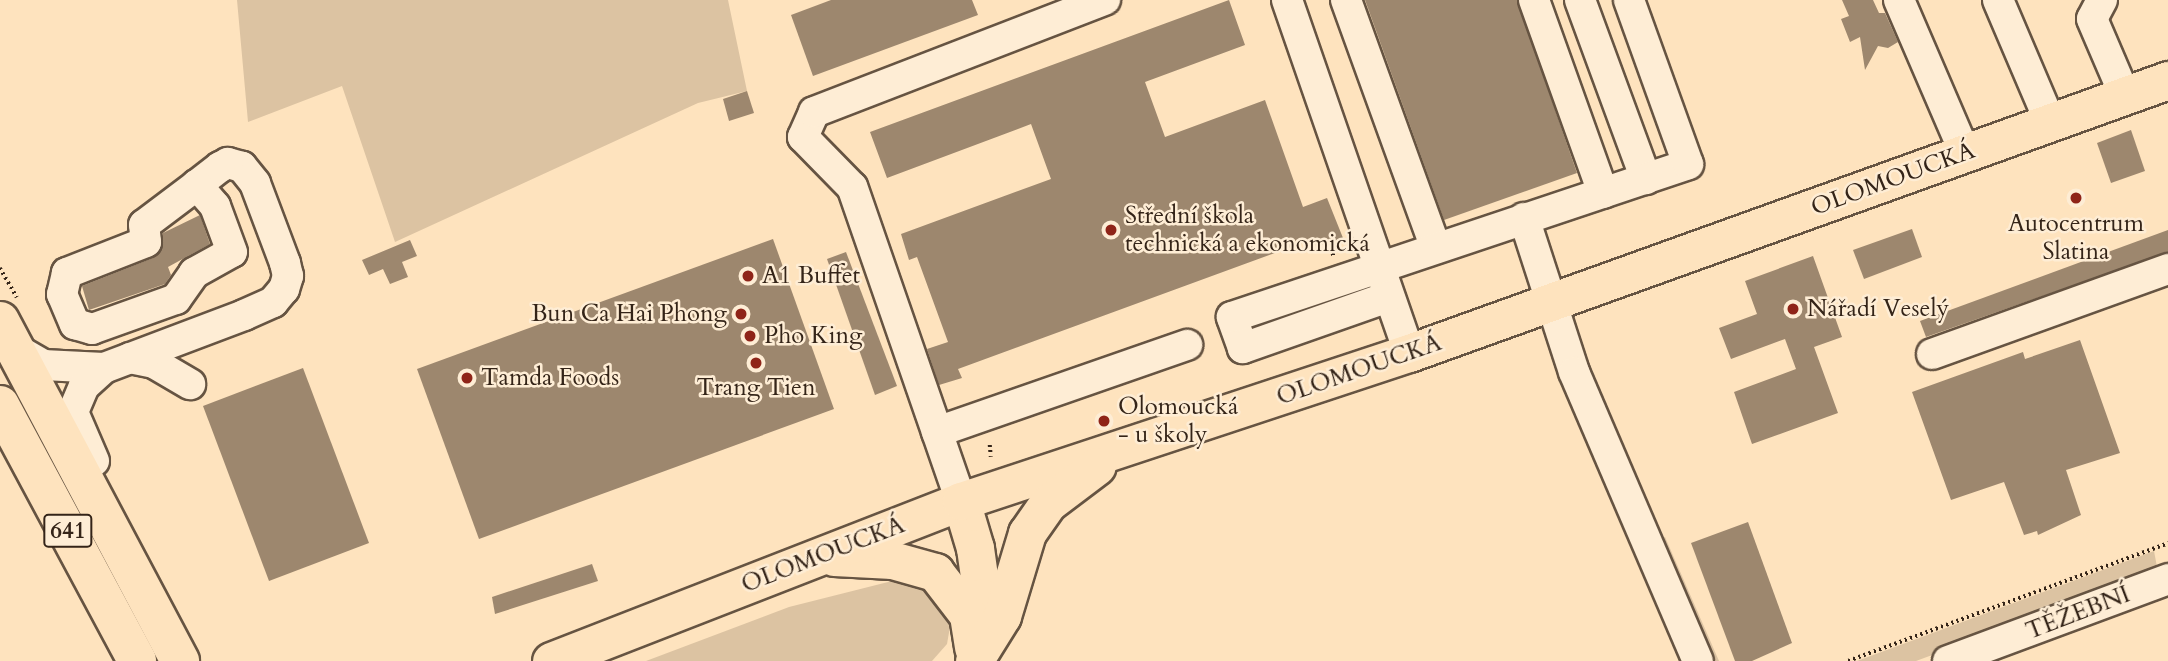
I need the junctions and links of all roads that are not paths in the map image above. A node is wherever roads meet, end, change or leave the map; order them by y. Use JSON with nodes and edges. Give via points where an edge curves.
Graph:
{"nodes":[{"id":1,"x":1105,"y":0,"type":"edge"},
{"id":2,"x":1287,"y":0,"type":"edge"},
{"id":3,"x":1346,"y":0,"type":"edge"},
{"id":4,"x":1534,"y":0,"type":"edge"},
{"id":5,"x":1580,"y":0,"type":"edge"},
{"id":6,"x":1629,"y":0,"type":"edge"},
{"id":7,"x":1899,"y":0,"type":"edge"},
{"id":8,"x":1998,"y":0,"type":"edge"},
{"id":9,"x":2102,"y":0,"type":"edge"},
{"id":10,"x":2168,"y":80,"type":"edge"},
{"id":11,"x":2125,"y":96,"type":"junction"},
{"id":12,"x":2050,"y":122,"type":"junction"},
{"id":13,"x":1965,"y":153,"type":"junction"},
{"id":14,"x":1646,"y":179,"type":"junction"},
{"id":15,"x":197,"y":185,"type":"junction"},
{"id":16,"x":1602,"y":193,"type":"junction"},
{"id":17,"x":1524,"y":219,"type":"junction"},
{"id":18,"x":1436,"y":248,"type":"junction"},
{"id":19,"x":1378,"y":267,"type":"junction"},
{"id":20,"x":2168,"y":270,"type":"edge"},
{"id":21,"x":1388,"y":297,"type":"junction"},
{"id":22,"x":1548,"y":302,"type":"junction"},
{"id":23,"x":7,"y":335,"type":"edge"},
{"id":24,"x":1187,"y":345,"type":"dead end"},
{"id":25,"x":1409,"y":353,"type":"junction"},
{"id":26,"x":1932,"y":354,"type":"dead end"},
{"id":27,"x":117,"y":363,"type":"junction"},
{"id":28,"x":190,"y":384,"type":"dead end"},
{"id":29,"x":0,"y":405,"type":"edge"},
{"id":30,"x":937,"y":432,"type":"junction"},
{"id":31,"x":1126,"y":445,"type":"junction"},
{"id":32,"x":961,"y":501,"type":"junction"},
{"id":33,"x":108,"y":527,"type":"junction"},
{"id":34,"x":819,"y":557,"type":"junction"},
{"id":35,"x":2168,"y":579,"type":"edge"},
{"id":36,"x":970,"y":657,"type":"edge"},
{"id":37,"x":136,"y":661,"type":"edge"},
{"id":38,"x":180,"y":661,"type":"edge"},
{"id":39,"x":551,"y":661,"type":"edge"},
{"id":40,"x":1698,"y":661,"type":"edge"},
{"id":41,"x":1948,"y":661,"type":"edge"}],
"edges":[{"from":1,"to":30,"type":"lane","via":[[814,112],[803,137],[852,187]]},
{"from":2,"to":19,"type":"lane"},
{"from":3,"to":18,"type":"lane"},
{"from":4,"to":16,"type":"lane"},
{"from":5,"to":14,"type":"lane"},
{"from":6,"to":14,"type":"lane","via":[[1688,163]]},
{"from":7,"to":13,"type":"lane"},
{"from":8,"to":12,"type":"lane"},
{"from":9,"to":11,"type":"lane","via":[[2092,19]]},
{"from":10,"to":11,"type":"main road","name":"OLOMOUCKÁ"},
{"from":11,"to":12,"type":"main road","name":"OLOMOUCKÁ"},
{"from":12,"to":13,"type":"main road","name":"OLOMOUCKÁ"},
{"from":13,"to":22,"type":"main road","name":"OLOMOUCKÁ"},
{"from":14,"to":16,"type":"lane"},
{"from":15,"to":15,"type":"lane","via":[[215,206],[232,252],[194,273],[176,299],[92,329],[75,324],[62,294],[63,278],[75,268],[146,242],[144,225]]},
{"from":15,"to":27,"type":"lane","via":[[228,163],[248,172],[285,263],[284,289],[273,302],[244,315]]},
{"from":16,"to":17,"type":"lane"},
{"from":17,"to":18,"type":"lane"},
{"from":17,"to":22,"type":"lane"},
{"from":18,"to":19,"type":"lane"},
{"from":19,"to":21,"type":"lane"},
{"from":19,"to":21,"type":"lane","via":[[1232,317],[1243,348]]},
{"from":20,"to":26,"type":"lane"},
{"from":21,"to":25,"type":"lane"},
{"from":22,"to":25,"type":"main road","name":"OLOMOUCKÁ"},
{"from":22,"to":40,"type":"lane"},
{"from":23,"to":27,"type":"lane","via":[[43,365]]},
{"from":23,"to":33,"type":"highway","number":"641"},
{"from":24,"to":30,"type":"lane"},
{"from":25,"to":31,"type":"main road","name":"OLOMOUCKÁ"},
{"from":27,"to":28,"type":"lane","via":[[153,363]]},
{"from":27,"to":33,"type":"lane","via":[[84,386],[74,412],[103,491]]},
{"from":29,"to":37,"type":"highway","number":"641"},
{"from":30,"to":32,"type":"lane"},
{"from":31,"to":32,"type":"main road","name":"OLOMOUCKÁ"},
{"from":31,"to":36,"type":"main road","via":[[1061,492],[1036,518],[1024,541],[994,635]]},
{"from":32,"to":34,"type":"main road","name":"OLOMOUCKÁ"},
{"from":32,"to":36,"type":"main road","via":[[975,548],[982,597]]},
{"from":33,"to":38,"type":"highway","number":"641"},
{"from":34,"to":36,"type":"main road","via":[[892,560],[935,572],[968,615]]},
{"from":34,"to":39,"type":"main road","name":"OLOMOUCKÁ"},
{"from":35,"to":41,"type":"lane","name":"TĚŽEBNÍ"}]}
